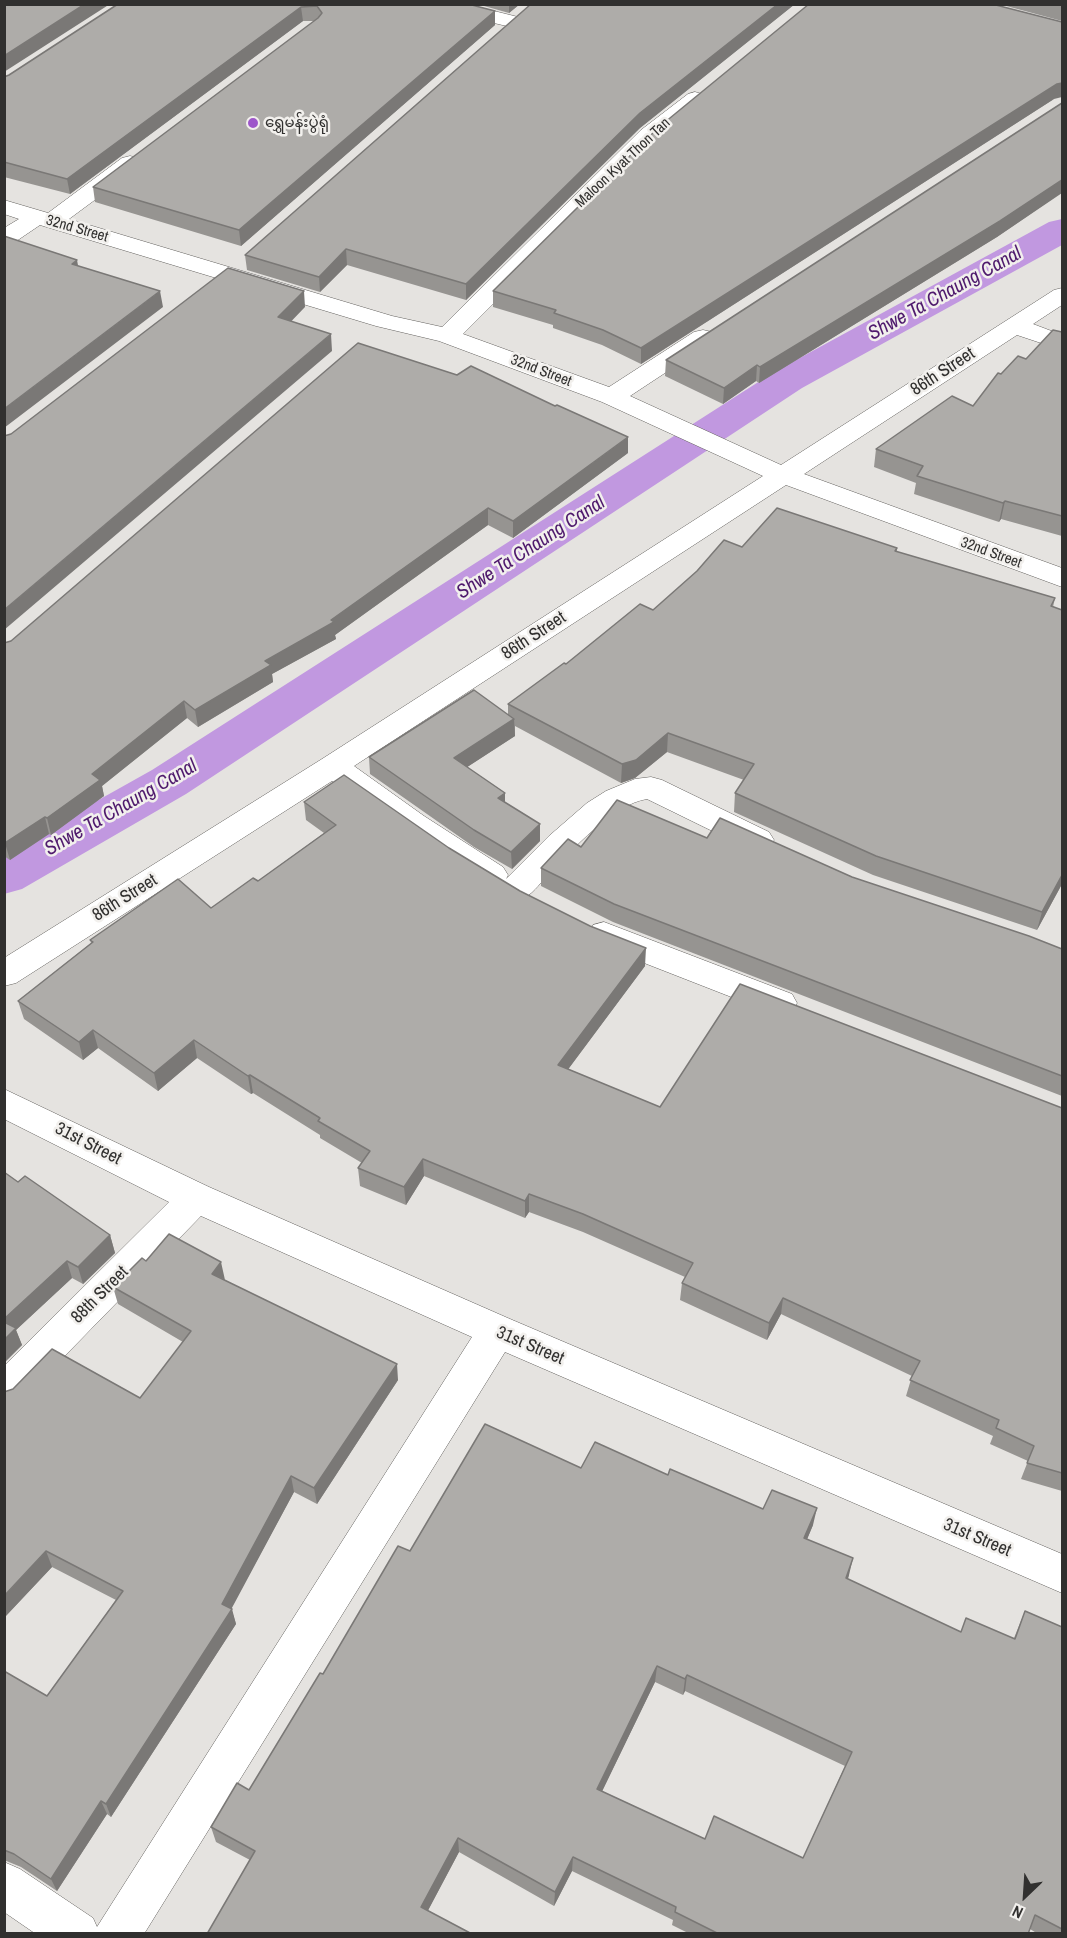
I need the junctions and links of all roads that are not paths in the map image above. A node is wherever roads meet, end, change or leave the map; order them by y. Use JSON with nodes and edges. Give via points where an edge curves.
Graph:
{"nodes":[{"id":1,"x":438,"y":4,"type":"edge"},
{"id":2,"x":497,"y":38,"type":"edge"},
{"id":3,"x":712,"y":84,"type":"edge"},
{"id":4,"x":144,"y":152,"type":"edge"},
{"id":5,"x":4,"y":207,"type":"edge"},
{"id":6,"x":43,"y":219,"type":"junction"},
{"id":7,"x":4,"y":239,"type":"edge"},
{"id":8,"x":244,"y":257,"type":"edge"},
{"id":9,"x":216,"y":280,"type":"junction"},
{"id":10,"x":1062,"y":295,"type":"edge"},
{"id":11,"x":720,"y":326,"type":"edge"},
{"id":12,"x":1014,"y":326,"type":"junction"},
{"id":13,"x":447,"y":336,"type":"junction"},
{"id":14,"x":1062,"y":343,"type":"edge"},
{"id":15,"x":611,"y":397,"type":"junction"},
{"id":16,"x":782,"y":476,"type":"junction"},
{"id":17,"x":1062,"y":578,"type":"edge"},
{"id":18,"x":333,"y":766,"type":"junction"},
{"id":19,"x":779,"y":849,"type":"edge"},
{"id":20,"x":581,"y":923,"type":"edge"},
{"id":21,"x":4,"y":974,"type":"edge"},
{"id":22,"x":811,"y":1015,"type":"edge"},
{"id":23,"x":4,"y":1102,"type":"edge"},
{"id":24,"x":196,"y":1198,"type":"junction"},
{"id":25,"x":497,"y":1331,"type":"junction"},
{"id":26,"x":4,"y":1392,"type":"edge"},
{"id":27,"x":1062,"y":1575,"type":"edge"},
{"id":28,"x":4,"y":1886,"type":"edge"},
{"id":29,"x":76,"y":1934,"type":"edge"},
{"id":30,"x":117,"y":1934,"type":"edge"}],
"edges":[{"from":1,"to":2,"type":"street","via":[[522,16]]},
{"from":3,"to":13,"type":"street","name":"Maloon Kyat Thon Tan","via":[[649,135]]},
{"from":4,"to":6,"type":"street"},
{"from":5,"to":6,"type":"street","name":"32nd Street"},
{"from":6,"to":7,"type":"street"},
{"from":6,"to":9,"type":"street","name":"32nd Street"},
{"from":8,"to":9,"type":"street"},
{"from":9,"to":13,"type":"street","name":"32nd Street","via":[[376,329]]},
{"from":10,"to":12,"type":"street","name":"86th Street"},
{"from":11,"to":15,"type":"street"},
{"from":12,"to":14,"type":"street"},
{"from":12,"to":16,"type":"street","name":"86th Street"},
{"from":13,"to":15,"type":"street","name":"32nd Street"},
{"from":15,"to":16,"type":"street","name":"32nd Street"},
{"from":16,"to":17,"type":"street","name":"32nd Street"},
{"from":16,"to":18,"type":"street","name":"86th Street"},
{"from":18,"to":19,"type":"street","via":[[462,857],[528,896],[592,815],[640,787],[651,788]]},
{"from":18,"to":21,"type":"street","name":"86th Street"},
{"from":20,"to":22,"type":"street"},
{"from":23,"to":24,"type":"street","name":"31st Street"},
{"from":24,"to":25,"type":"street","name":"31st Street"},
{"from":24,"to":26,"type":"street","name":"88th Street"},
{"from":25,"to":27,"type":"street","name":"31st Street"},
{"from":25,"to":30,"type":"street"},
{"from":28,"to":29,"type":"street"}]}
